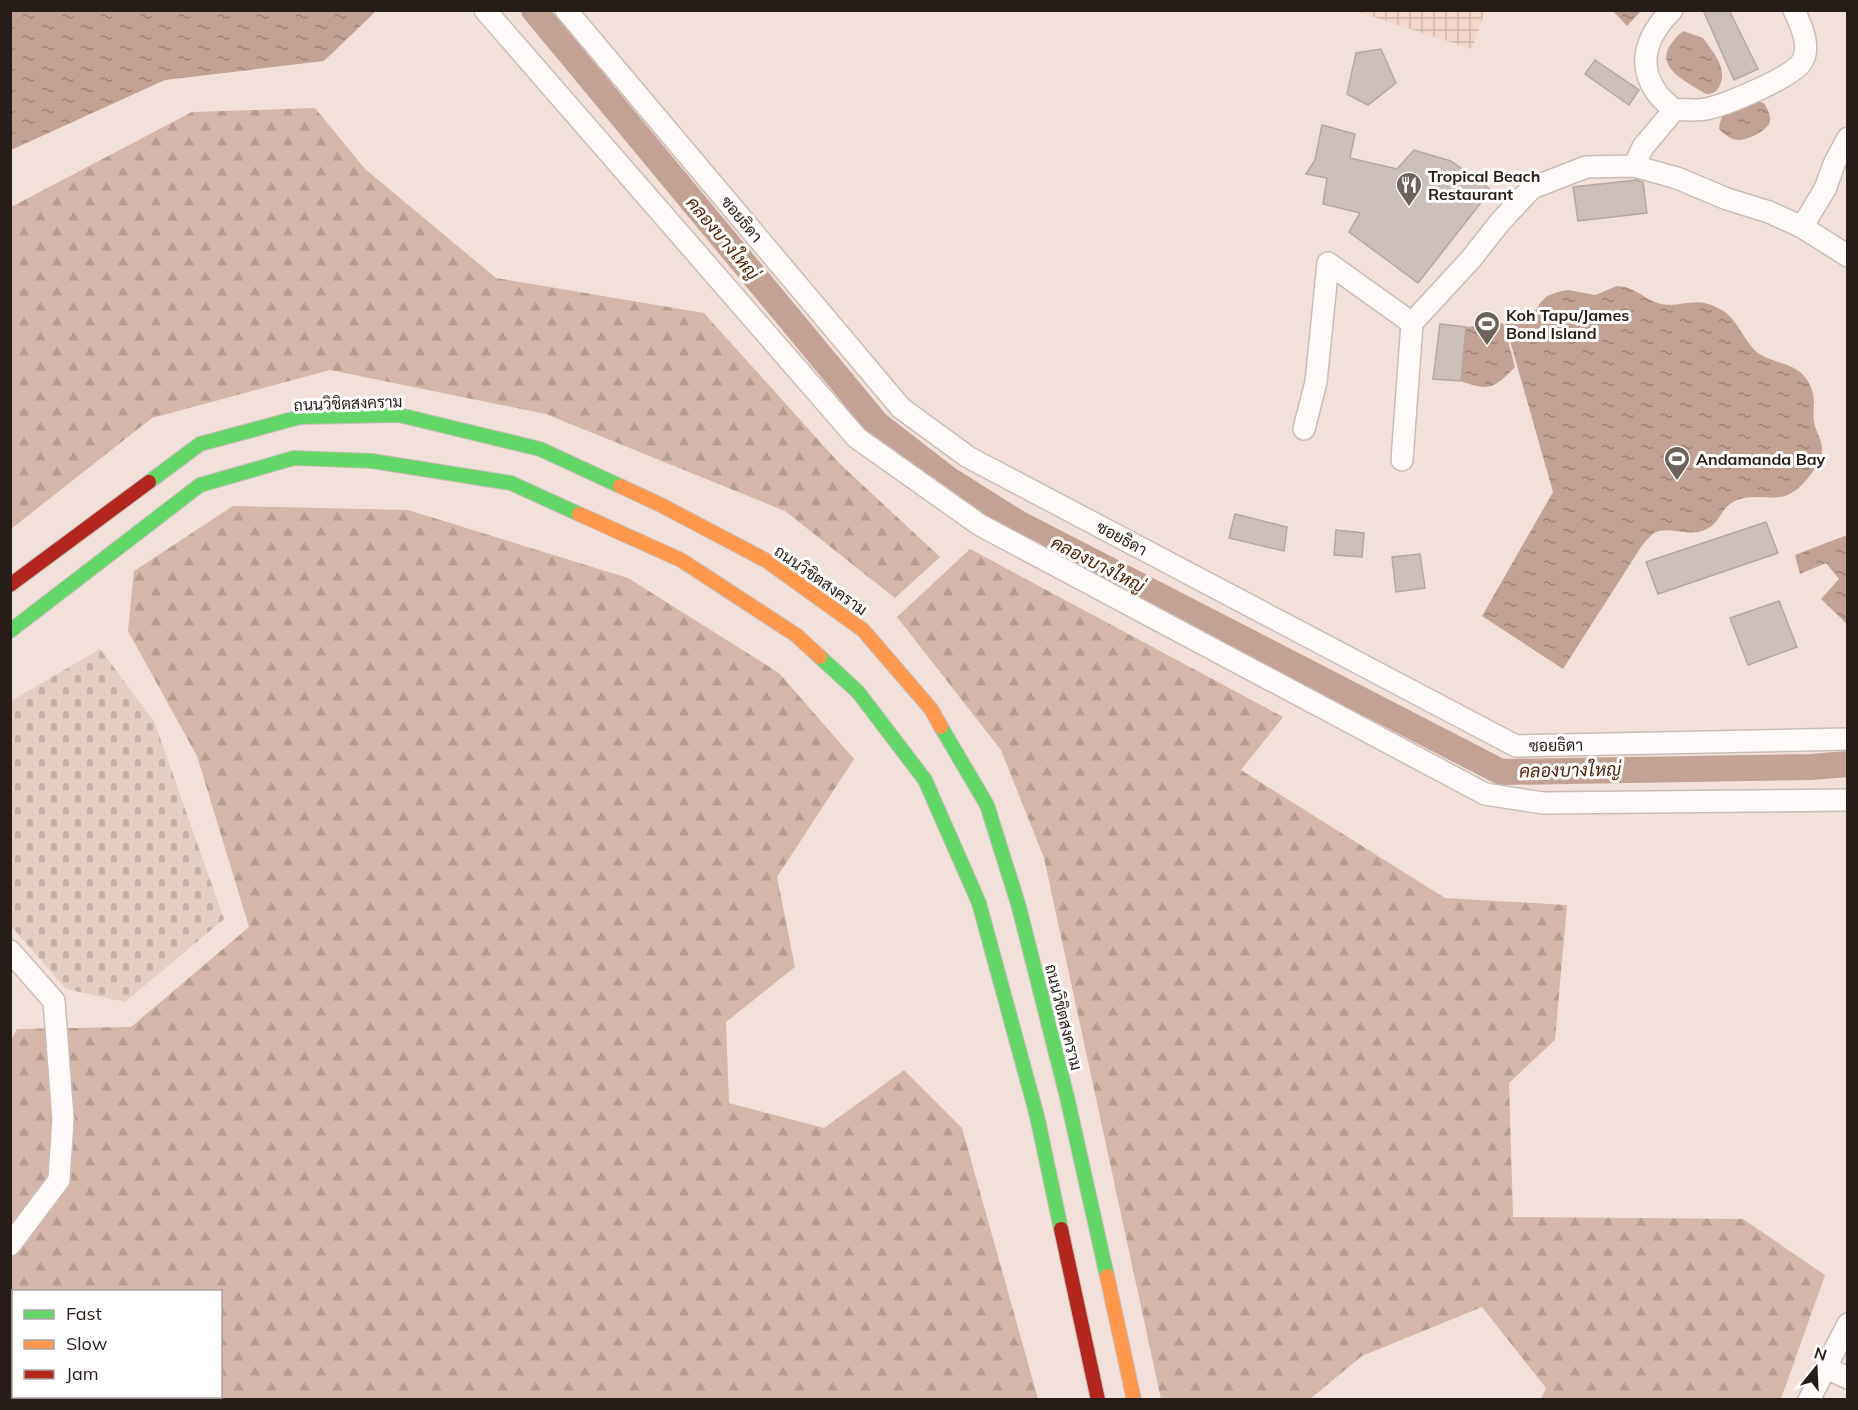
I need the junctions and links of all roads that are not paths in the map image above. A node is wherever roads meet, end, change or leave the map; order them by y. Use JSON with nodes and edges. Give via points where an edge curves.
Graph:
{"nodes":[{"id":1,"x":485,"y":10,"type":"edge"},
{"id":2,"x":566,"y":10,"type":"edge"},
{"id":3,"x":1672,"y":10,"type":"edge"},
{"id":4,"x":1794,"y":10,"type":"edge"},
{"id":5,"x":1674,"y":110,"type":"junction"},
{"id":6,"x":1848,"y":138,"type":"edge"},
{"id":7,"x":1634,"y":166,"type":"junction"},
{"id":8,"x":1802,"y":227,"type":"junction"},
{"id":9,"x":1848,"y":256,"type":"edge"},
{"id":10,"x":1412,"y":323,"type":"junction"},
{"id":11,"x":1304,"y":429,"type":"dead end"},
{"id":12,"x":1402,"y":460,"type":"dead end"},
{"id":13,"x":10,"y":585,"type":"edge"},
{"id":14,"x":10,"y":631,"type":"edge"},
{"id":15,"x":1848,"y":739,"type":"edge"},
{"id":16,"x":1848,"y":800,"type":"edge"},
{"id":17,"x":10,"y":951,"type":"edge"},
{"id":18,"x":10,"y":1245,"type":"edge"},
{"id":19,"x":1848,"y":1324,"type":"edge"},
{"id":20,"x":1826,"y":1368,"type":"junction"},
{"id":21,"x":1848,"y":1378,"type":"edge"},
{"id":22,"x":1098,"y":1400,"type":"edge"},
{"id":23,"x":1134,"y":1400,"type":"edge"},
{"id":24,"x":1809,"y":1400,"type":"edge"}],
"edges":[{"from":1,"to":16,"type":"street","via":[[857,438],[980,525],[1485,794],[1543,803]]},
{"from":2,"to":15,"type":"street","name":"ซอยธิดา","via":[[901,408],[968,457],[1516,746]]},
{"from":3,"to":5,"type":"street","via":[[1657,25],[1647,46],[1647,73],[1657,94]]},
{"from":4,"to":5,"type":"street","via":[[1805,36],[1805,52],[1802,62],[1788,74],[1706,109]]},
{"from":5,"to":7,"type":"street","via":[[1643,147]]},
{"from":6,"to":8,"type":"street"},
{"from":7,"to":8,"type":"street","via":[[1677,178]]},
{"from":7,"to":10,"type":"street","via":[[1586,167],[1532,188]]},
{"from":8,"to":9,"type":"street"},
{"from":10,"to":11,"type":"street","via":[[1328,263],[1316,382]]},
{"from":10,"to":12,"type":"street"},
{"from":13,"to":23,"type":"main road","name":"ถนนวิชิตสงคราม","via":[[200,444],[300,417],[399,415],[540,449],[767,561],[863,630],[931,709],[987,805],[1019,908],[1065,1086]]},
{"from":14,"to":22,"type":"main road","via":[[200,485],[294,458],[372,461],[511,483],[681,560],[796,635],[858,692],[925,780],[980,903],[1037,1116]]},
{"from":17,"to":18,"type":"street","via":[[54,1001],[63,1119],[59,1180]]},
{"from":19,"to":20,"type":"street"},
{"from":20,"to":21,"type":"street"},
{"from":20,"to":24,"type":"street"}]}
